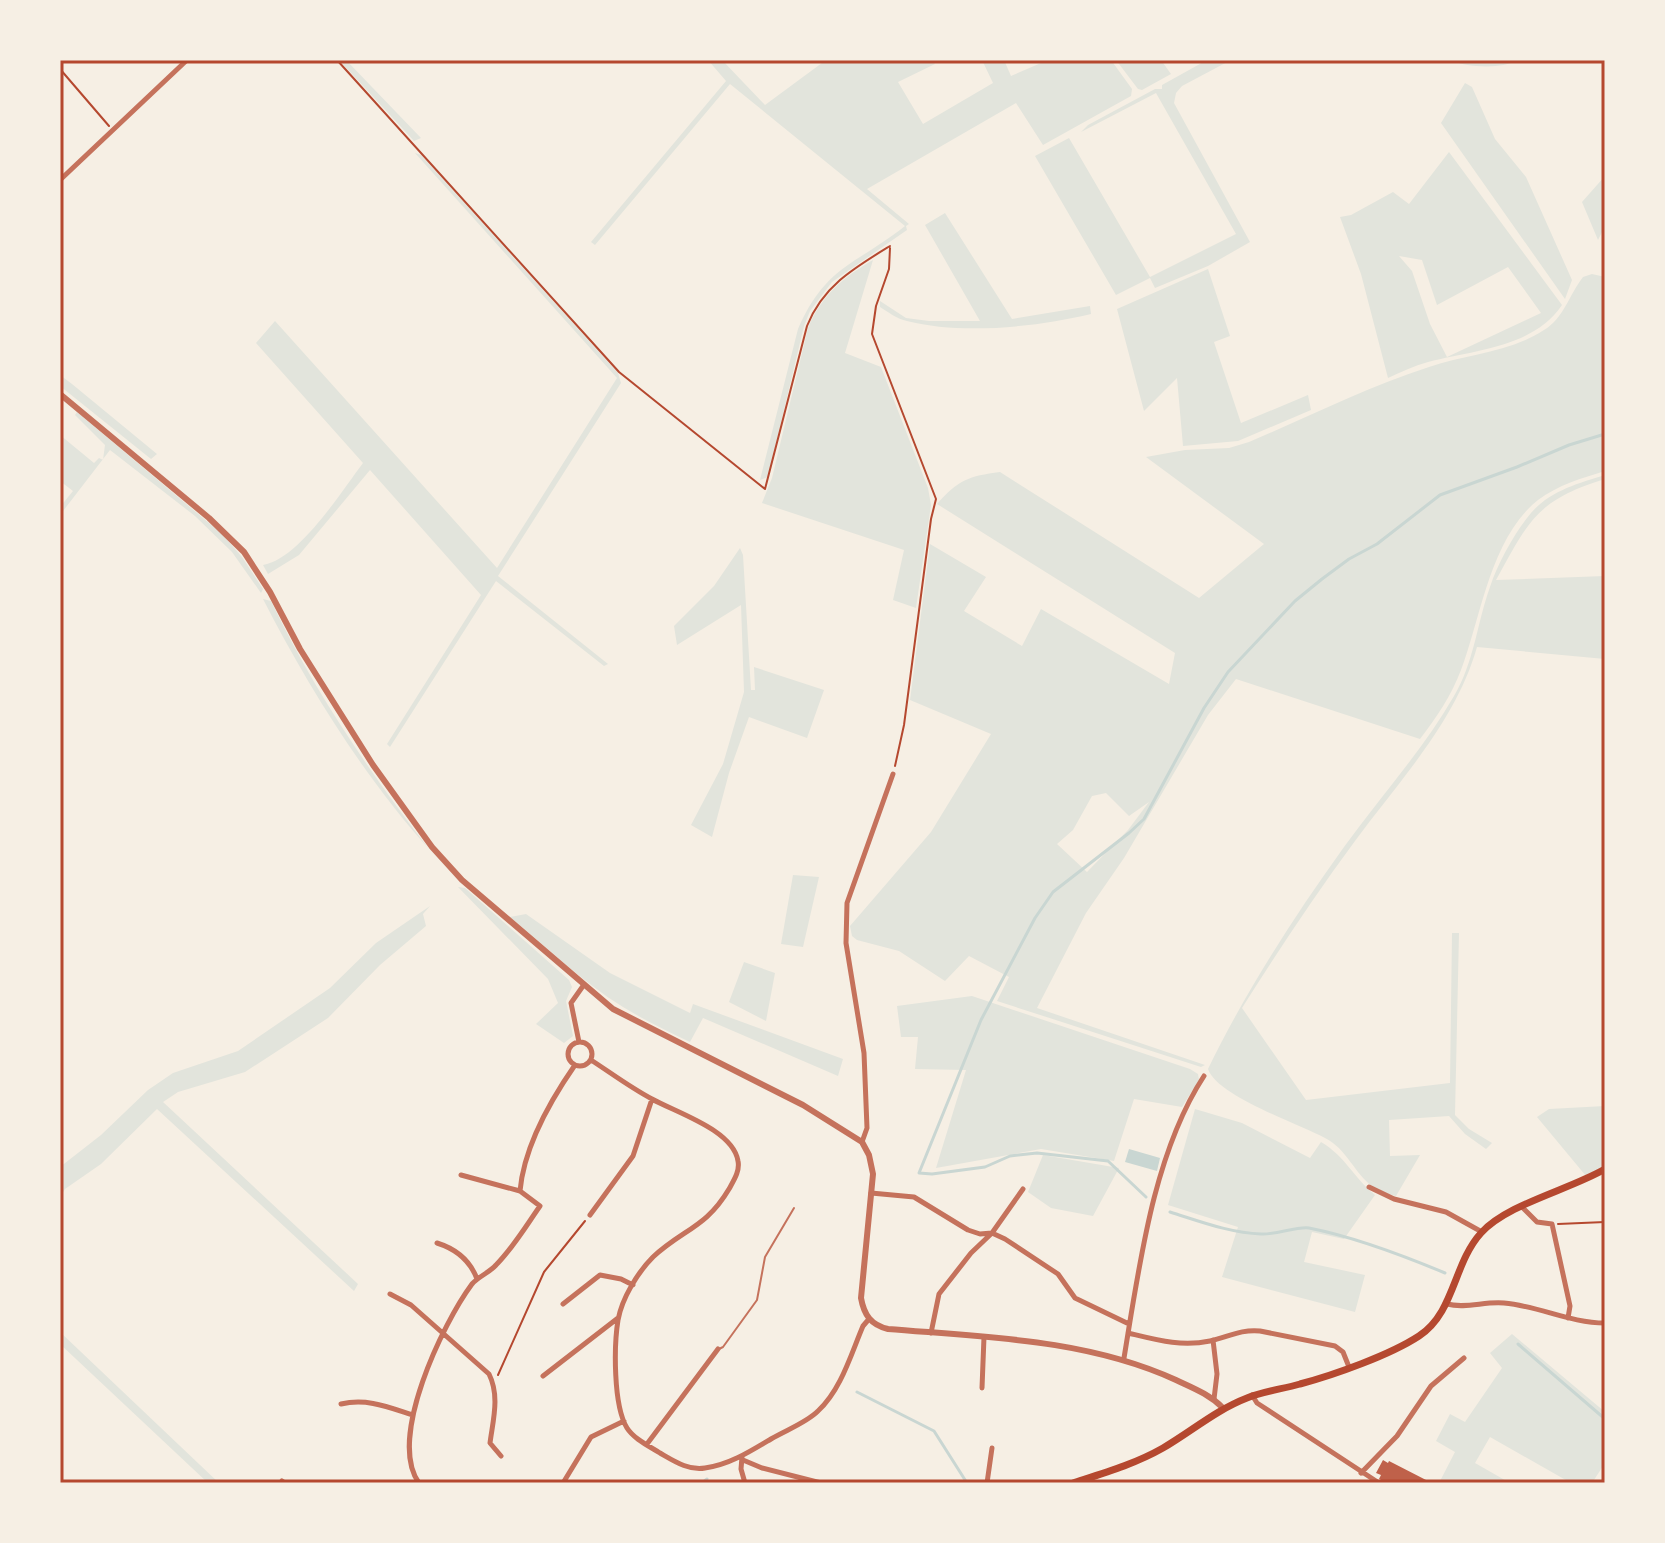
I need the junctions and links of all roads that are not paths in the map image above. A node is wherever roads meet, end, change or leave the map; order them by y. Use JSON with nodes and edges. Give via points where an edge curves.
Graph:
{"nodes":[{"id":1,"x":187,"y":60,"type":"edge"},
{"id":2,"x":60,"y":180,"type":"edge"},
{"id":3,"x":60,"y":394,"type":"edge"},
{"id":4,"x":893,"y":774,"type":"road end"},
{"id":5,"x":583,"y":986,"type":"junction"},
{"id":6,"x":579,"y":1042,"type":"junction"},
{"id":7,"x":591,"y":1060,"type":"junction"},
{"id":8,"x":575,"y":1065,"type":"junction"},
{"id":9,"x":1204,"y":1076,"type":"dead end"},
{"id":10,"x":652,"y":1099,"type":"junction"},
{"id":11,"x":862,"y":1142,"type":"junction"},
{"id":12,"x":1605,"y":1169,"type":"edge"},
{"id":13,"x":461,"y":1175,"type":"dead end"},
{"id":14,"x":1369,"y":1187,"type":"dead end"},
{"id":15,"x":1023,"y":1189,"type":"dead end"},
{"id":16,"x":520,"y":1191,"type":"junction"},
{"id":17,"x":871,"y":1193,"type":"junction"},
{"id":18,"x":1522,"y":1207,"type":"junction"},
{"id":19,"x":794,"y":1208,"type":"dead end"},
{"id":20,"x":590,"y":1215,"type":"road end"},
{"id":21,"x":1482,"y":1232,"type":"junction"},
{"id":22,"x":992,"y":1233,"type":"junction"},
{"id":23,"x":437,"y":1243,"type":"dead end"},
{"id":24,"x":477,"y":1279,"type":"junction"},
{"id":25,"x":633,"y":1285,"type":"junction"},
{"id":26,"x":390,"y":1294,"type":"dead end"},
{"id":27,"x":563,"y":1304,"type":"dead end"},
{"id":28,"x":1447,"y":1304,"type":"junction"},
{"id":29,"x":619,"y":1318,"type":"junction"},
{"id":30,"x":1568,"y":1318,"type":"junction"},
{"id":31,"x":869,"y":1319,"type":"junction"},
{"id":32,"x":1605,"y":1323,"type":"edge"},
{"id":33,"x":1129,"y":1324,"type":"junction"},
{"id":34,"x":444,"y":1332,"type":"junction"},
{"id":35,"x":931,"y":1333,"type":"junction"},
{"id":36,"x":1128,"y":1333,"type":"junction"},
{"id":37,"x":984,"y":1337,"type":"junction"},
{"id":38,"x":1213,"y":1340,"type":"junction"},
{"id":39,"x":718,"y":1349,"type":"joint"},
{"id":40,"x":1124,"y":1358,"type":"junction"},
{"id":41,"x":1464,"y":1358,"type":"dead end"},
{"id":42,"x":1349,"y":1367,"type":"junction"},
{"id":43,"x":543,"y":1376,"type":"dead end"},
{"id":44,"x":982,"y":1388,"type":"dead end"},
{"id":45,"x":1252,"y":1395,"type":"junction"},
{"id":46,"x":1214,"y":1399,"type":"junction"},
{"id":47,"x":341,"y":1404,"type":"dead end"},
{"id":48,"x":1223,"y":1408,"type":"junction"},
{"id":49,"x":413,"y":1415,"type":"junction"},
{"id":50,"x":624,"y":1421,"type":"junction"},
{"id":51,"x":647,"y":1445,"type":"junction"},
{"id":52,"x":992,"y":1448,"type":"dead end"},
{"id":53,"x":501,"y":1456,"type":"dead end"},
{"id":54,"x":742,"y":1458,"type":"junction"},
{"id":55,"x":1361,"y":1473,"type":"junction"},
{"id":56,"x":419,"y":1483,"type":"edge"},
{"id":57,"x":563,"y":1483,"type":"edge"},
{"id":58,"x":745,"y":1483,"type":"edge"},
{"id":59,"x":821,"y":1483,"type":"edge"},
{"id":60,"x":987,"y":1483,"type":"edge"},
{"id":61,"x":1073,"y":1483,"type":"edge"},
{"id":62,"x":1379,"y":1483,"type":"edge"}],
"edges":[{"from":1,"to":2,"type":"street"},
{"from":3,"to":5,"type":"street","via":[[244,552],[373,765],[432,847]]},
{"from":4,"to":11,"type":"street","via":[[847,903],[848,957],[864,1053],[867,1128]]},
{"from":5,"to":6,"type":"street","via":[[571,1003]]},
{"from":5,"to":11,"type":"street","via":[[644,1027],[803,1105]]},
{"from":6,"to":7,"type":"street","via":[[590,1047]]},
{"from":6,"to":8,"type":"street","via":[[569,1053]]},
{"from":7,"to":8,"type":"street"},
{"from":7,"to":10,"type":"street"},
{"from":8,"to":16,"type":"street","via":[[532,1141]]},
{"from":9,"to":33,"type":"street","via":[[1170,1145]]},
{"from":10,"to":20,"type":"street","via":[[633,1156]]},
{"from":10,"to":25,"type":"street","via":[[716,1132],[729,1143],[739,1164],[711,1215],[655,1256]]},
{"from":11,"to":17,"type":"street","via":[[873,1174]]},
{"from":12,"to":18,"type":"main road"},
{"from":13,"to":16,"type":"street"},
{"from":14,"to":21,"type":"street","via":[[1446,1212]]},
{"from":15,"to":22,"type":"street"},
{"from":16,"to":24,"type":"street","via":[[540,1206],[496,1266]]},
{"from":17,"to":22,"type":"street","via":[[914,1197],[968,1230]]},
{"from":17,"to":31,"type":"street","via":[[861,1298]]},
{"from":18,"to":21,"type":"main road"},
{"from":18,"to":30,"type":"street","via":[[1537,1222],[1552,1224]]},
{"from":19,"to":39,"type":"lane","via":[[765,1257],[757,1300]]},
{"from":21,"to":28,"type":"main road"},
{"from":22,"to":33,"type":"street","via":[[1058,1274],[1075,1298]]},
{"from":22,"to":35,"type":"street","via":[[939,1294]]},
{"from":23,"to":24,"type":"street","via":[[455,1249]]},
{"from":24,"to":34,"type":"street"},
{"from":25,"to":27,"type":"street","via":[[600,1275]]},
{"from":25,"to":29,"type":"street"},
{"from":26,"to":34,"type":"street"},
{"from":28,"to":30,"type":"street","via":[[1505,1303]]},
{"from":28,"to":42,"type":"main road","via":[[1419,1336]]},
{"from":29,"to":43,"type":"street"},
{"from":29,"to":50,"type":"street","via":[[615,1352]]},
{"from":30,"to":32,"type":"street"},
{"from":31,"to":35,"type":"street","via":[[880,1327]]},
{"from":31,"to":54,"type":"street","via":[[816,1414]]},
{"from":33,"to":36,"type":"street"},
{"from":34,"to":49,"type":"street"},
{"from":34,"to":53,"type":"street","via":[[494,1383],[490,1443]]},
{"from":35,"to":37,"type":"street"},
{"from":36,"to":38,"type":"street","via":[[1172,1344]]},
{"from":36,"to":40,"type":"street"},
{"from":37,"to":40,"type":"street"},
{"from":37,"to":44,"type":"street"},
{"from":38,"to":42,"type":"street","via":[[1248,1330],[1295,1337],[1335,1346]]},
{"from":38,"to":46,"type":"street"},
{"from":39,"to":51,"type":"street"},
{"from":40,"to":46,"type":"street"},
{"from":41,"to":55,"type":"street","via":[[1431,1386],[1397,1436]]},
{"from":42,"to":45,"type":"main road"},
{"from":45,"to":48,"type":"main road"},
{"from":45,"to":55,"type":"street"},
{"from":46,"to":48,"type":"street"},
{"from":47,"to":49,"type":"street","via":[[374,1402]]},
{"from":48,"to":61,"type":"main road","via":[[1134,1463]]},
{"from":49,"to":56,"type":"street","via":[[411,1471]]},
{"from":50,"to":51,"type":"street"},
{"from":50,"to":57,"type":"street","via":[[591,1437]]},
{"from":51,"to":54,"type":"street","via":[[690,1468]]},
{"from":52,"to":60,"type":"street"},
{"from":54,"to":58,"type":"street"},
{"from":54,"to":59,"type":"street"},
{"from":55,"to":62,"type":"street"}]}
